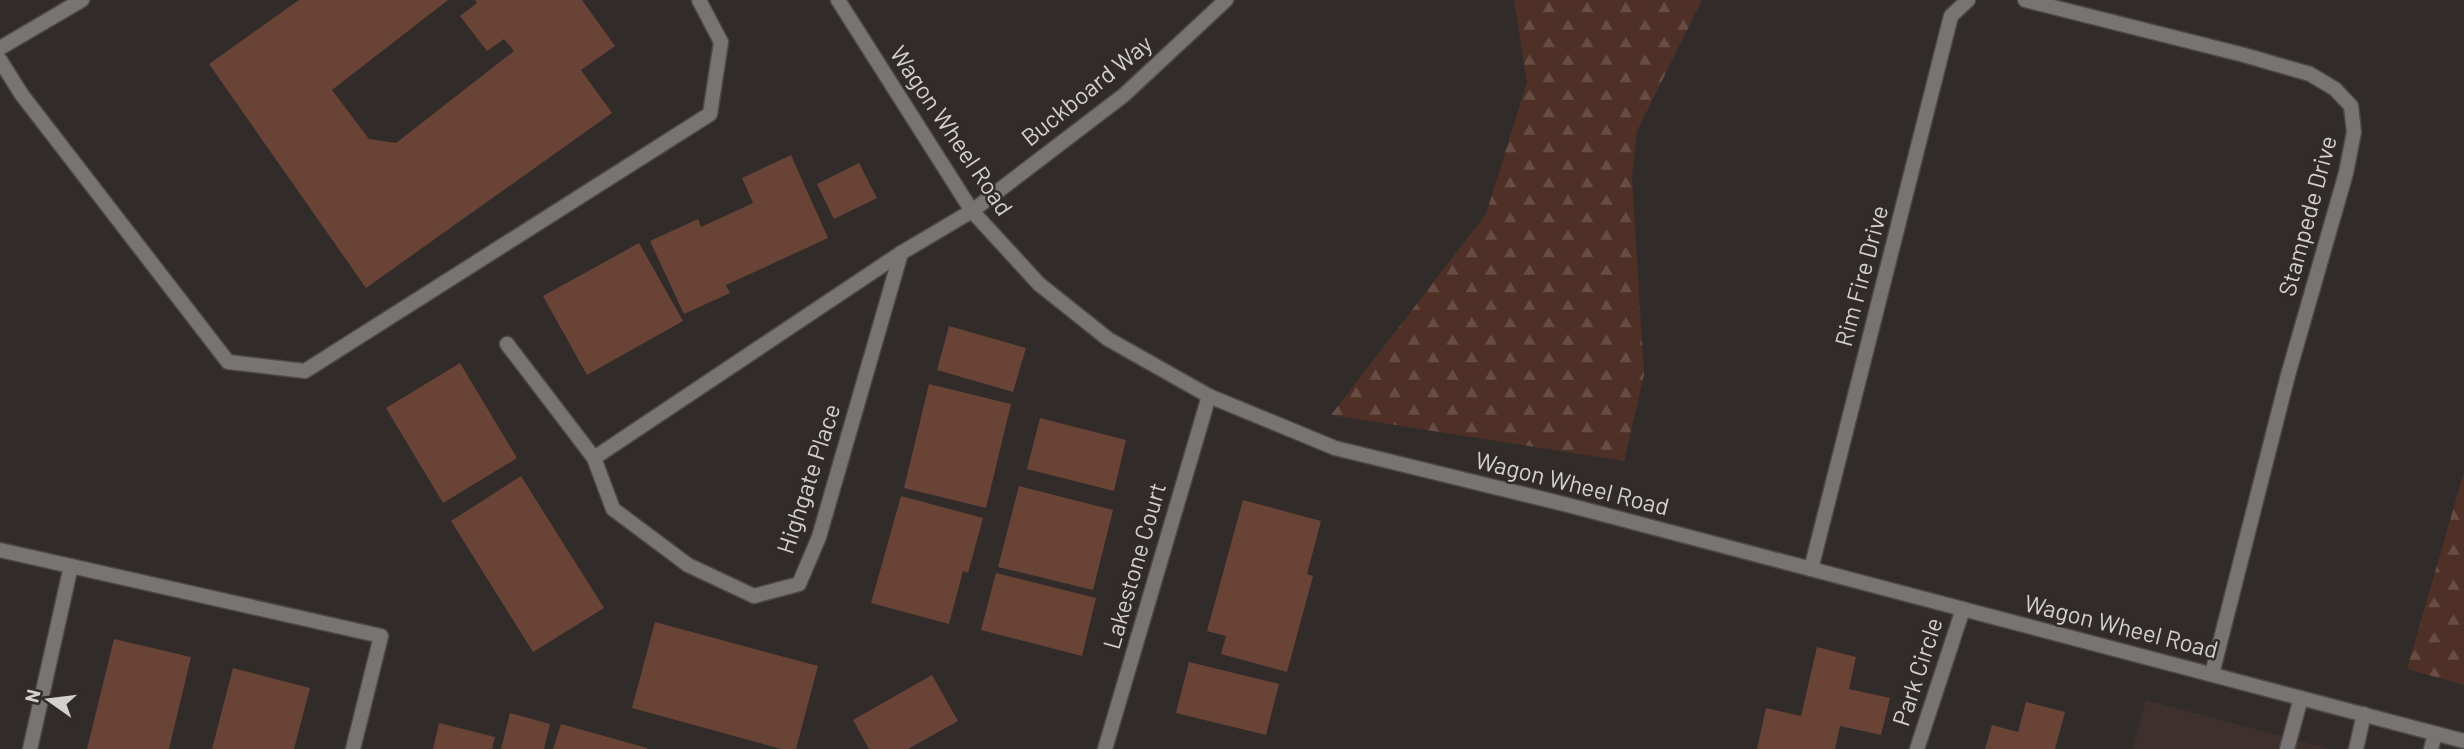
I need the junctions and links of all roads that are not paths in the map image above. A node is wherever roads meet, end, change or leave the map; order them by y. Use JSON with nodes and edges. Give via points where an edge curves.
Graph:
{"nodes":[{"id":1,"x":82,"y":0,"type":"edge"},
{"id":2,"x":699,"y":0,"type":"edge"},
{"id":3,"x":838,"y":0,"type":"edge"},
{"id":4,"x":1226,"y":0,"type":"edge"},
{"id":5,"x":1968,"y":0,"type":"edge"},
{"id":6,"x":2025,"y":0,"type":"edge"},
{"id":7,"x":0,"y":48,"type":"edge"},
{"id":8,"x":0,"y":60,"type":"edge"},
{"id":9,"x":972,"y":211,"type":"junction"},
{"id":10,"x":901,"y":253,"type":"junction"},
{"id":11,"x":507,"y":344,"type":"dead end"},
{"id":12,"x":1209,"y":396,"type":"junction"},
{"id":13,"x":594,"y":458,"type":"junction"},
{"id":14,"x":0,"y":550,"type":"edge"},
{"id":15,"x":71,"y":566,"type":"junction"},
{"id":16,"x":1811,"y":569,"type":"junction"},
{"id":17,"x":1963,"y":609,"type":"junction"},
{"id":18,"x":2212,"y":674,"type":"junction"},
{"id":19,"x":2301,"y":698,"type":"junction"},
{"id":20,"x":2364,"y":715,"type":"junction"},
{"id":21,"x":2435,"y":734,"type":"junction"},
{"id":22,"x":2464,"y":741,"type":"edge"},
{"id":23,"x":30,"y":749,"type":"edge"},
{"id":24,"x":353,"y":749,"type":"edge"},
{"id":25,"x":1105,"y":749,"type":"edge"},
{"id":26,"x":1917,"y":749,"type":"edge"},
{"id":27,"x":2287,"y":749,"type":"edge"},
{"id":28,"x":2356,"y":749,"type":"edge"},
{"id":29,"x":2431,"y":749,"type":"edge"}],
"edges":[{"from":1,"to":7,"type":"street"},
{"from":2,"to":8,"type":"street","via":[[722,42],[710,114],[306,371],[228,362],[22,95]]},
{"from":3,"to":9,"type":"street","name":"Wagon Wheel Road"},
{"from":4,"to":9,"type":"street","name":"Buckboard Way","via":[[1124,95]]},
{"from":5,"to":16,"type":"street","name":"Rim Fire Drive","via":[[1951,16]]},
{"from":6,"to":18,"type":"street","name":"Stampede Drive","via":[[2310,74],[2335,89],[2351,106],[2354,132],[2346,173],[2288,375]]},
{"from":9,"to":10,"type":"street"},
{"from":9,"to":12,"type":"street","name":"Wagon Wheel Road","via":[[1039,284],[1108,339]]},
{"from":10,"to":13,"type":"street"},
{"from":10,"to":13,"type":"street","name":"Highgate Place","via":[[819,537],[799,583],[754,596],[688,565],[613,509]]},
{"from":11,"to":13,"type":"street","name":"Highgate Place"},
{"from":12,"to":16,"type":"street","name":"Wagon Wheel Road","via":[[1335,448]]},
{"from":12,"to":25,"type":"street","name":"Lakestone Court"},
{"from":14,"to":15,"type":"street"},
{"from":15,"to":23,"type":"street"},
{"from":15,"to":24,"type":"street","via":[[381,636]]},
{"from":16,"to":17,"type":"street","name":"Wagon Wheel Road"},
{"from":17,"to":18,"type":"street","name":"Wagon Wheel Road"},
{"from":17,"to":26,"type":"street","name":"Park Circle"},
{"from":18,"to":19,"type":"street","name":"Wagon Wheel Road"},
{"from":19,"to":20,"type":"street","name":"Wagon Wheel Road"},
{"from":19,"to":27,"type":"street"},
{"from":20,"to":21,"type":"street","name":"Wagon Wheel Road"},
{"from":20,"to":28,"type":"street"},
{"from":21,"to":22,"type":"street","name":"Wagon Wheel Road"},
{"from":21,"to":29,"type":"street"}]}
